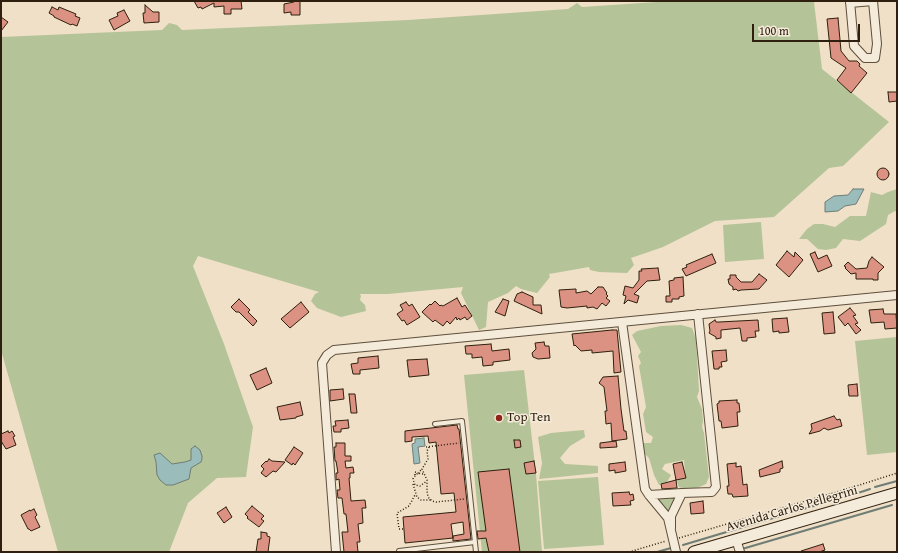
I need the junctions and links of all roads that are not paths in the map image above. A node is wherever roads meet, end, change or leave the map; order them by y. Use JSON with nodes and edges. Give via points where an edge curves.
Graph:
{"nodes":[{"id":1,"x":850,"y":2,"type":"edge"},
{"id":2,"x":897,"y":294,"type":"edge"},
{"id":3,"x":698,"y":314,"type":"junction"},
{"id":4,"x":622,"y":322,"type":"junction"},
{"id":5,"x":435,"y":424,"type":"dead end"},
{"id":6,"x":682,"y":493,"type":"junction"},
{"id":7,"x":897,"y":493,"type":"edge"},
{"id":8,"x":649,"y":496,"type":"junction"},
{"id":9,"x":897,"y":497,"type":"edge"},
{"id":10,"x":671,"y":528,"type":"junction"},
{"id":11,"x":736,"y":539,"type":"junction"},
{"id":12,"x":475,"y":542,"type":"junction"},
{"id":13,"x":399,"y":551,"type":"edge"},
{"id":14,"x":336,"y":552,"type":"edge"},
{"id":15,"x":476,"y":552,"type":"edge"},
{"id":16,"x":676,"y":552,"type":"edge"},
{"id":17,"x":694,"y":552,"type":"edge"},
{"id":18,"x":740,"y":552,"type":"edge"}],
"edges":[{"from":1,"to":1,"type":"street","via":[[854,46],[865,58],[875,58],[877,44],[873,1]]},
{"from":2,"to":3,"type":"street"},
{"from":3,"to":4,"type":"street"},
{"from":3,"to":6,"type":"street","via":[[716,487],[712,492]]},
{"from":4,"to":8,"type":"street","via":[[645,489]]},
{"from":4,"to":14,"type":"street","via":[[334,350],[327,355],[322,363],[323,386]]},
{"from":5,"to":12,"type":"lane","via":[[462,421]]},
{"from":6,"to":8,"type":"street"},
{"from":6,"to":10,"type":"street","via":[[671,516]]},
{"from":7,"to":9,"type":"lane"},
{"from":7,"to":11,"type":"main road","name":"Avenida Carlos Pellegrini"},
{"from":8,"to":10,"type":"street","via":[[668,518]]},
{"from":10,"to":16,"type":"street"},
{"from":11,"to":17,"type":"main road","name":"Avenida Carlos Pellegrini"},
{"from":11,"to":18,"type":"street"},
{"from":12,"to":13,"type":"lane"},
{"from":12,"to":15,"type":"lane"}]}
